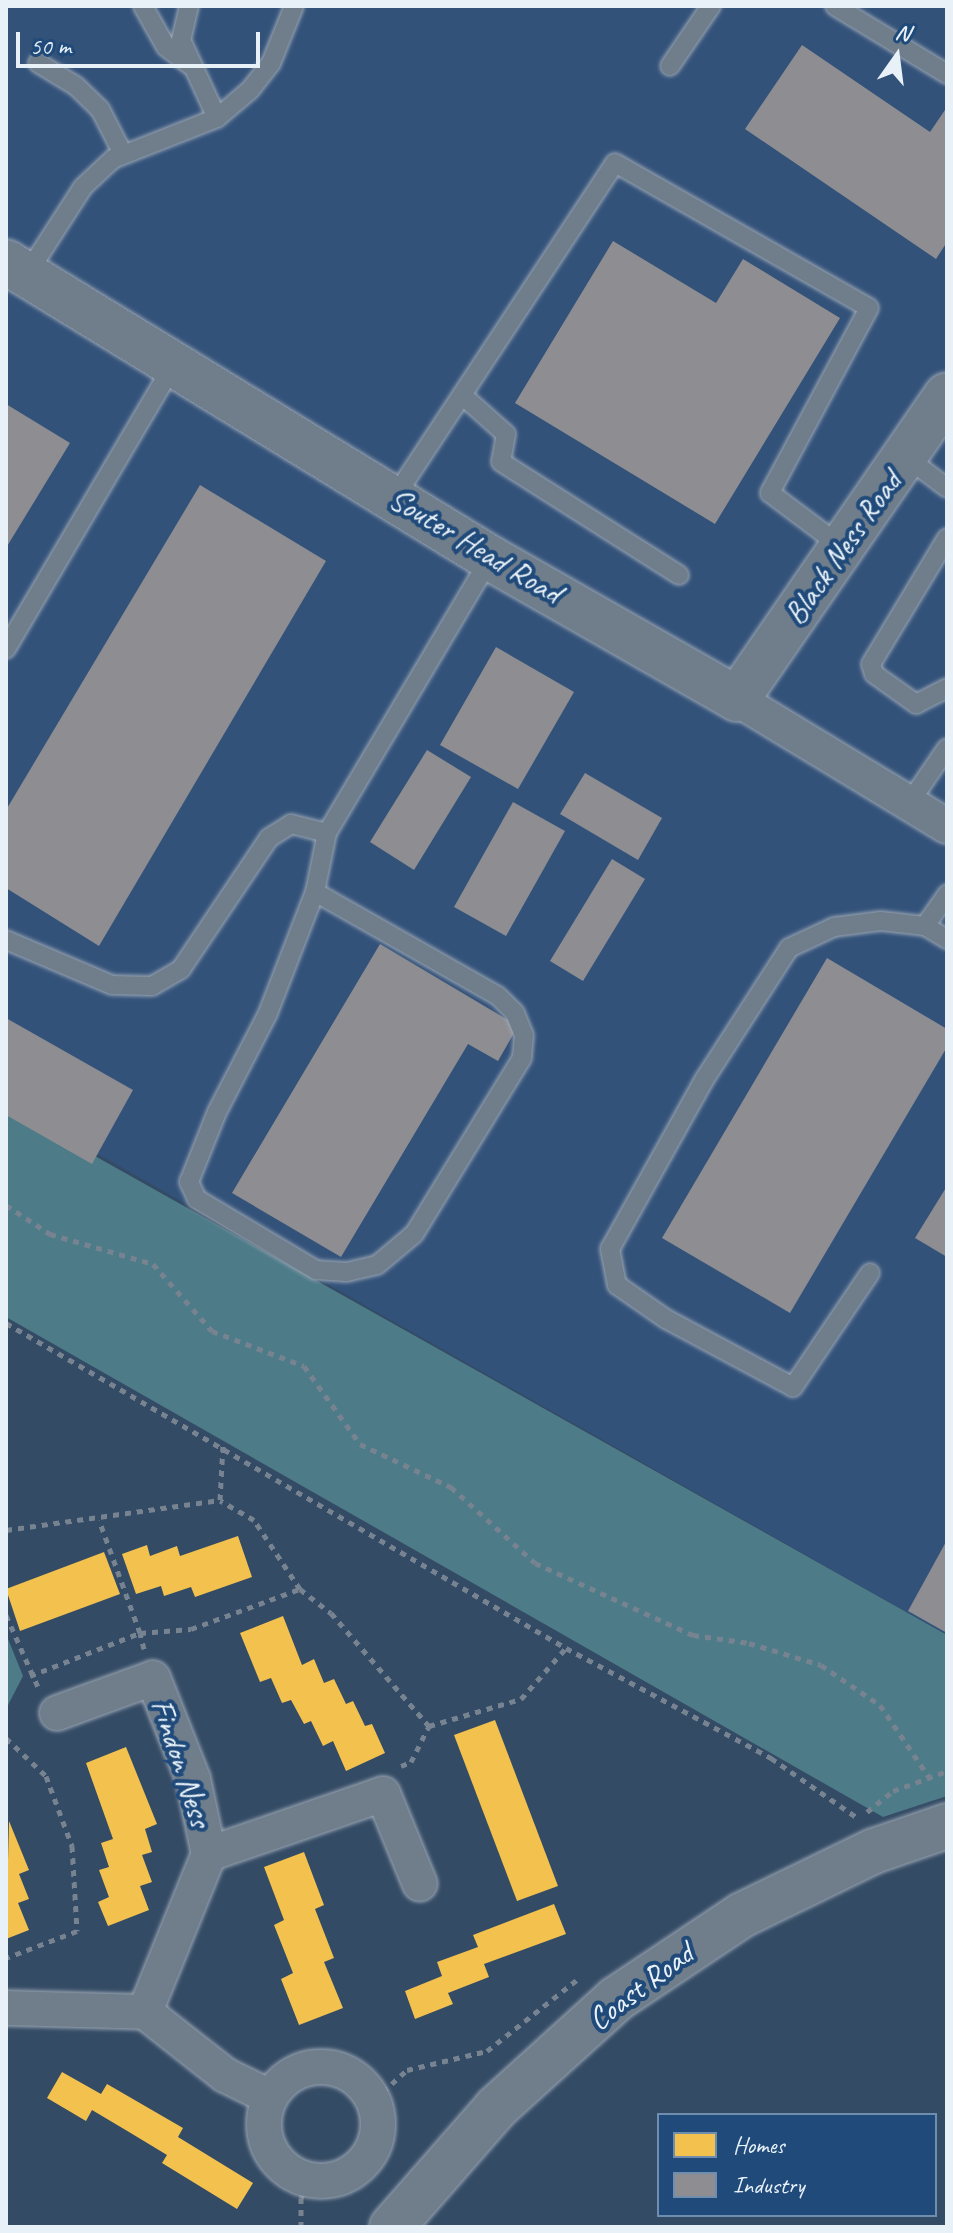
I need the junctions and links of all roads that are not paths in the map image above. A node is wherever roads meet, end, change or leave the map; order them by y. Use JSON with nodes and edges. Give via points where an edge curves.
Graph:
{"nodes":[{"id":1,"x":143,"y":6,"type":"edge"},
{"id":2,"x":189,"y":6,"type":"edge"},
{"id":3,"x":294,"y":6,"type":"edge"},
{"id":4,"x":711,"y":6,"type":"edge"},
{"id":5,"x":835,"y":6,"type":"edge"},
{"id":6,"x":38,"y":63,"type":"dead end"},
{"id":7,"x":192,"y":66,"type":"junction"},
{"id":8,"x":670,"y":66,"type":"dead end"},
{"id":9,"x":947,"y":74,"type":"edge"},
{"id":10,"x":217,"y":118,"type":"junction"},
{"id":11,"x":123,"y":154,"type":"junction"},
{"id":12,"x":17,"y":268,"type":"edge"},
{"id":13,"x":175,"y":361,"type":"junction"},
{"id":14,"x":462,"y":395,"type":"junction"},
{"id":15,"x":947,"y":395,"type":"edge"},
{"id":16,"x":906,"y":457,"type":"junction"},
{"id":17,"x":947,"y":488,"type":"edge"},
{"id":18,"x":394,"y":498,"type":"junction"},
{"id":19,"x":947,"y":538,"type":"edge"},
{"id":20,"x":843,"y":548,"type":"junction"},
{"id":21,"x":490,"y":558,"type":"junction"},
{"id":22,"x":679,"y":575,"type":"dead end"},
{"id":23,"x":6,"y":649,"type":"edge"},
{"id":24,"x":947,"y":688,"type":"edge"},
{"id":25,"x":737,"y":699,"type":"junction"},
{"id":26,"x":947,"y":748,"type":"edge"},
{"id":27,"x":910,"y":802,"type":"junction"},
{"id":28,"x":947,"y":826,"type":"edge"},
{"id":29,"x":327,"y":833,"type":"junction"},
{"id":30,"x":315,"y":892,"type":"junction"},
{"id":31,"x":947,"y":894,"type":"edge"},
{"id":32,"x":925,"y":926,"type":"junction"},
{"id":33,"x":947,"y":939,"type":"edge"},
{"id":34,"x":6,"y":940,"type":"edge"},
{"id":35,"x":870,"y":1273,"type":"dead end"},
{"id":36,"x":57,"y":1713,"type":"road end"},
{"id":37,"x":947,"y":1826,"type":"edge"},
{"id":38,"x":209,"y":1854,"type":"junction"},
{"id":39,"x":420,"y":1884,"type":"dead end"},
{"id":40,"x":6,"y":2008,"type":"edge"},
{"id":41,"x":145,"y":2012,"type":"junction"},
{"id":42,"x":270,"y":2097,"type":"junction"},
{"id":43,"x":392,"y":2227,"type":"edge"}],
"edges":[{"from":1,"to":7,"type":"lane","via":[[166,47]]},
{"from":2,"to":7,"type":"lane","via":[[181,40]]},
{"from":3,"to":10,"type":"lane","via":[[271,63]]},
{"from":4,"to":8,"type":"lane"},
{"from":5,"to":9,"type":"lane"},
{"from":6,"to":11,"type":"lane","via":[[76,86],[100,109]]},
{"from":7,"to":10,"type":"lane"},
{"from":10,"to":11,"type":"lane"},
{"from":11,"to":12,"type":"lane","via":[[83,187]]},
{"from":12,"to":13,"type":"street","name":"Souter Head Road"},
{"from":13,"to":18,"type":"street","name":"Souter Head Road"},
{"from":13,"to":23,"type":"lane"},
{"from":14,"to":18,"type":"lane"},
{"from":14,"to":20,"type":"lane","via":[[615,163],[869,308],[770,493]]},
{"from":14,"to":22,"type":"lane","via":[[506,434],[501,462]]},
{"from":15,"to":16,"type":"street","name":"Black Ness Road"},
{"from":16,"to":17,"type":"lane"},
{"from":16,"to":20,"type":"street","name":"Black Ness Road"},
{"from":18,"to":21,"type":"street","name":"Souter Head Road"},
{"from":19,"to":24,"type":"lane","via":[[871,664],[874,674],[916,704]]},
{"from":20,"to":25,"type":"street","name":"Black Ness Road"},
{"from":21,"to":25,"type":"street","name":"Souter Head Road"},
{"from":21,"to":29,"type":"lane"},
{"from":25,"to":27,"type":"street","name":"Souter Head Road"},
{"from":26,"to":27,"type":"lane"},
{"from":27,"to":28,"type":"street","name":"Souter Head Road"},
{"from":29,"to":30,"type":"lane"},
{"from":29,"to":34,"type":"lane","via":[[291,824],[269,838],[181,969],[152,986],[112,985]]},
{"from":30,"to":30,"type":"lane","via":[[268,1013],[217,1112],[189,1182],[197,1199],[316,1270],[346,1272],[377,1265],[414,1234],[522,1058],[524,1035],[515,1013],[498,996]]},
{"from":31,"to":32,"type":"lane"},
{"from":32,"to":33,"type":"lane"},
{"from":32,"to":35,"type":"lane","via":[[881,921],[834,927],[789,948],[704,1080],[610,1249],[617,1285],[666,1319],[793,1387]]},
{"from":36,"to":38,"type":"street","name":"Findon Ness","via":[[153,1678],[193,1779]]},
{"from":37,"to":43,"type":"street","name":"Coast Road","via":[[867,1835],[616,1999],[496,2108]]},
{"from":38,"to":39,"type":"street","name":"Findon Ness","via":[[383,1794]]},
{"from":38,"to":41,"type":"street","name":"Findon Ness"},
{"from":40,"to":41,"type":"street"},
{"from":41,"to":42,"type":"street","via":[[225,2075]]},
{"from":42,"to":42,"type":"street","via":[[264,2117],[274,2158],[309,2181],[331,2181],[367,2160],[377,2141],[374,2100],[361,2082],[323,2066],[292,2075]]}]}
